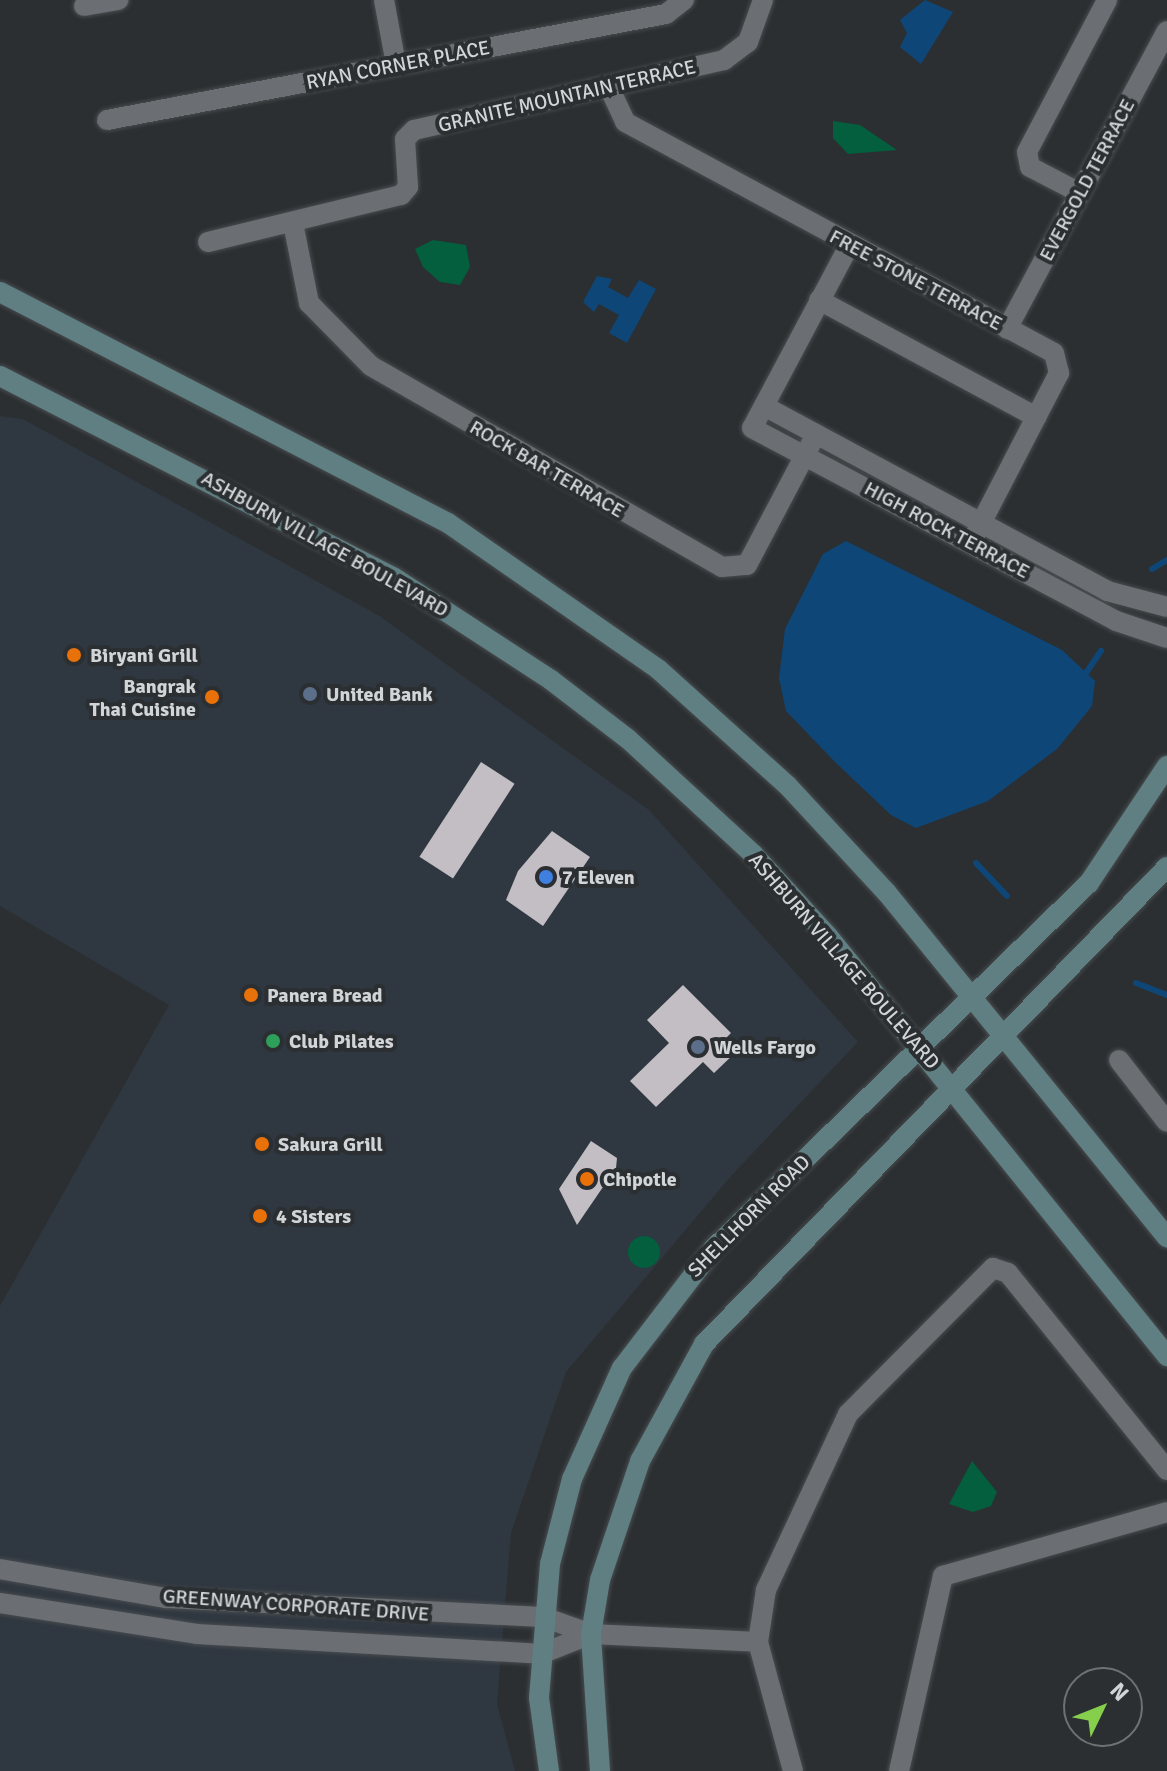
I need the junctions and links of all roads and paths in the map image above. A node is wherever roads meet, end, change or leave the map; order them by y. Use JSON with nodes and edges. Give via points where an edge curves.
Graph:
{"nodes":[{"id":1,"x":118,"y":0,"type":"edge"},
{"id":2,"x":384,"y":0,"type":"edge"},
{"id":3,"x":684,"y":0,"type":"edge"},
{"id":4,"x":763,"y":0,"type":"edge"},
{"id":5,"x":1107,"y":0,"type":"edge"},
{"id":6,"x":84,"y":6,"type":"dead end"},
{"id":7,"x":1167,"y":31,"type":"edge"},
{"id":8,"x":396,"y":64,"type":"junction"},
{"id":9,"x":609,"y":87,"type":"junction"},
{"id":10,"x":107,"y":120,"type":"dead end"},
{"id":11,"x":1080,"y":193,"type":"junction"},
{"id":12,"x":293,"y":223,"type":"junction"},
{"id":13,"x":208,"y":242,"type":"dead end"},
{"id":14,"x":850,"y":244,"type":"junction"},
{"id":15,"x":0,"y":292,"type":"edge"},
{"id":16,"x":819,"y":300,"type":"junction"},
{"id":17,"x":1007,"y":329,"type":"junction"},
{"id":18,"x":0,"y":376,"type":"edge"},
{"id":19,"x":764,"y":406,"type":"junction"},
{"id":20,"x":1036,"y":417,"type":"junction"},
{"id":21,"x":816,"y":434,"type":"junction"},
{"id":22,"x":805,"y":455,"type":"junction"},
{"id":23,"x":982,"y":524,"type":"junction"},
{"id":24,"x":971,"y":543,"type":"junction"},
{"id":25,"x":1167,"y":607,"type":"edge"},
{"id":26,"x":1167,"y":638,"type":"edge"},
{"id":27,"x":1167,"y":766,"type":"edge"},
{"id":28,"x":1167,"y":867,"type":"edge"},
{"id":29,"x":975,"y":997,"type":"junction"},
{"id":30,"x":1005,"y":1035,"type":"junction"},
{"id":31,"x":922,"y":1049,"type":"junction"},
{"id":32,"x":1119,"y":1060,"type":"dead end"},
{"id":33,"x":952,"y":1086,"type":"junction"},
{"id":34,"x":1167,"y":1122,"type":"edge"},
{"id":35,"x":1167,"y":1238,"type":"edge"},
{"id":36,"x":1167,"y":1356,"type":"edge"},
{"id":37,"x":1167,"y":1470,"type":"edge"},
{"id":38,"x":1167,"y":1512,"type":"edge"},
{"id":39,"x":0,"y":1569,"type":"edge"},
{"id":40,"x":0,"y":1603,"type":"edge"},
{"id":41,"x":543,"y":1617,"type":"junction"},
{"id":42,"x":591,"y":1634,"type":"junction"},
{"id":43,"x":758,"y":1642,"type":"junction"},
{"id":44,"x":541,"y":1654,"type":"junction"},
{"id":45,"x":549,"y":1771,"type":"edge"},
{"id":46,"x":600,"y":1771,"type":"edge"},
{"id":47,"x":793,"y":1771,"type":"edge"},
{"id":48,"x":899,"y":1771,"type":"edge"}],
"edges":[{"from":1,"to":6,"type":"street"},
{"from":2,"to":8,"type":"street"},
{"from":3,"to":8,"type":"street","name":"RYAN CORNER PLACE","via":[[666,14]]},
{"from":4,"to":9,"type":"street","name":"GRANITE MOUNTAIN TERRACE","via":[[748,42],[724,60]]},
{"from":5,"to":11,"type":"street","via":[[1027,152],[1030,167]]},
{"from":7,"to":11,"type":"street","name":"EVERGOLD TERRACE"},
{"from":8,"to":10,"type":"street","name":"RYAN CORNER PLACE"},
{"from":9,"to":12,"type":"street","name":"GRANITE MOUNTAIN TERRACE","via":[[414,130],[405,139],[408,187],[401,195]]},
{"from":9,"to":14,"type":"street","name":"FREE STONE TERRACE","via":[[625,122]]},
{"from":11,"to":17,"type":"street","name":"EVERGOLD TERRACE"},
{"from":12,"to":13,"type":"street","name":"GRANITE MOUNTAIN TERRACE"},
{"from":12,"to":22,"type":"street","name":"ROCK BAR TERRACE","via":[[309,303],[371,366],[722,567],[747,565]]},
{"from":14,"to":16,"type":"street"},
{"from":14,"to":17,"type":"street","name":"FREE STONE TERRACE"},
{"from":15,"to":29,"type":"main road","via":[[371,480],[594,620],[787,785]]},
{"from":16,"to":19,"type":"street"},
{"from":16,"to":20,"type":"street"},
{"from":17,"to":20,"type":"street","name":"FREE STONE TERRACE","via":[[1059,363]]},
{"from":18,"to":31,"type":"main road","name":"ASHBURN VILLAGE BOULEVARD","via":[[393,577],[551,680],[753,854]]},
{"from":19,"to":21,"type":"street","name":"HIGH ROCK TERRACE"},
{"from":19,"to":22,"type":"street","name":"HIGH ROCK TERRACE","via":[[752,428]]},
{"from":20,"to":23,"type":"street","name":"FREE STONE TERRACE"},
{"from":21,"to":22,"type":"street","name":"ROCK BAR TERRACE"},
{"from":21,"to":23,"type":"street","name":"HIGH ROCK TERRACE"},
{"from":22,"to":24,"type":"street","name":"HIGH ROCK TERRACE"},
{"from":23,"to":24,"type":"street","name":"FREE STONE TERRACE"},
{"from":23,"to":25,"type":"street","name":"HIGH ROCK TERRACE","via":[[1107,591]]},
{"from":24,"to":26,"type":"street","name":"HIGH ROCK TERRACE","via":[[1116,621]]},
{"from":27,"to":29,"type":"main road","name":"SHELLHORN ROAD","via":[[1089,883]]},
{"from":28,"to":30,"type":"main road"},
{"from":29,"to":30,"type":"main road"},
{"from":29,"to":31,"type":"main road","name":"SHELLHORN ROAD"},
{"from":30,"to":33,"type":"main road"},
{"from":30,"to":35,"type":"main road"},
{"from":31,"to":33,"type":"main road","name":"ASHBURN VILLAGE BOULEVARD"},
{"from":31,"to":41,"type":"main road","name":"SHELLHORN ROAD","via":[[714,1248],[640,1338],[572,1479]]},
{"from":32,"to":34,"type":"street"},
{"from":33,"to":36,"type":"main road","name":"ASHBURN VILLAGE BOULEVARD"},
{"from":33,"to":42,"type":"main road","via":[[704,1344],[623,1502]]},
{"from":37,"to":43,"type":"street","via":[[1008,1273],[993,1268],[836,1432],[766,1590]]},
{"from":38,"to":48,"type":"street","via":[[943,1576]]},
{"from":39,"to":41,"type":"street","name":"GREENWAY CORPORATE DRIVE","via":[[167,1598]]},
{"from":40,"to":44,"type":"street","name":"GREENWAY CORPORATE DRIVE","via":[[197,1634]]},
{"from":41,"to":42,"type":"street","name":"GREENWAY CORPORATE DRIVE"},
{"from":41,"to":44,"type":"main road","name":"SHELLHORN ROAD"},
{"from":42,"to":43,"type":"street"},
{"from":42,"to":44,"type":"street"},
{"from":42,"to":46,"type":"main road"},
{"from":43,"to":47,"type":"street"},
{"from":44,"to":45,"type":"main road","name":"SHELLHORN ROAD"}]}
